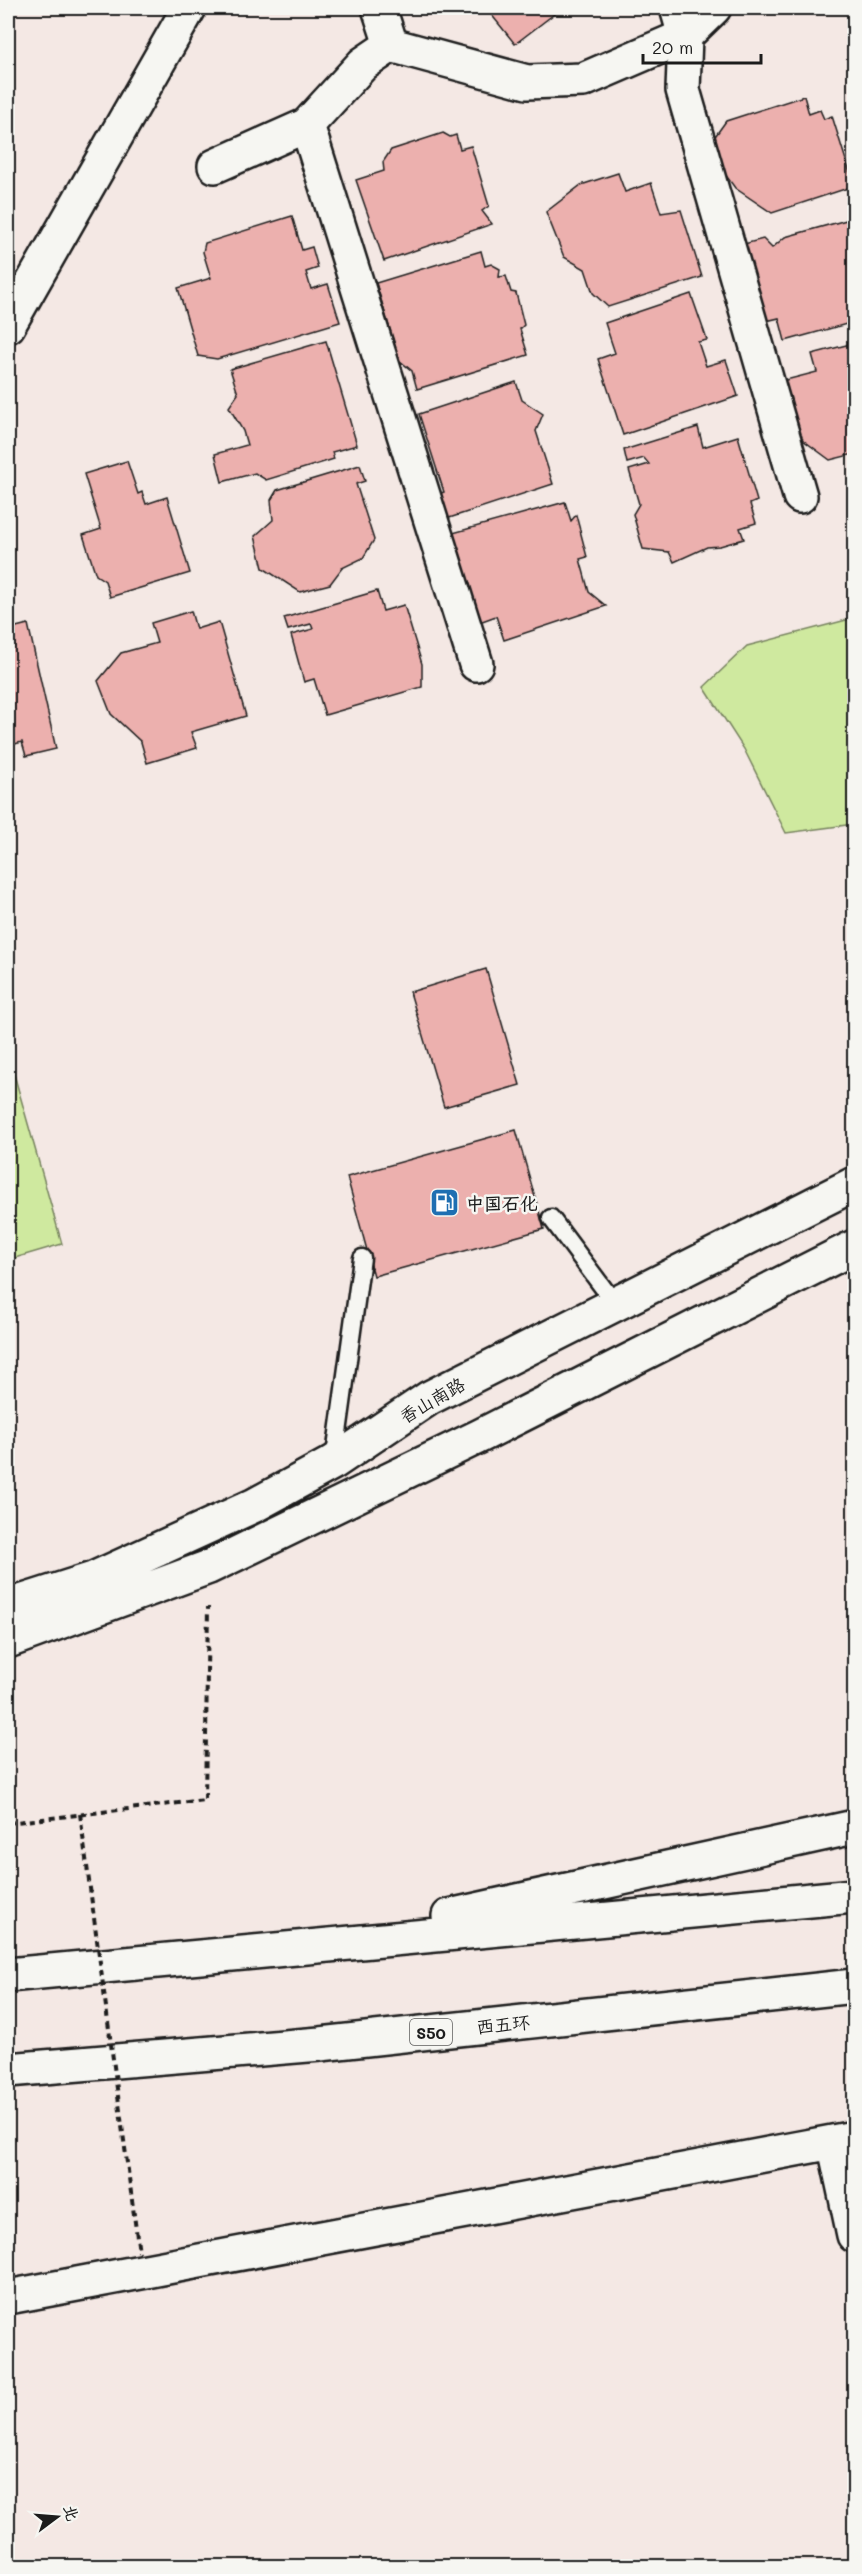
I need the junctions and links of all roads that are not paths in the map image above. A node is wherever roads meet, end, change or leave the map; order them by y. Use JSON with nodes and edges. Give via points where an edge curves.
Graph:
{"nodes":[{"id":1,"x":189,"y":8,"type":"edge"},
{"id":2,"x":378,"y":8,"type":"edge"},
{"id":3,"x":714,"y":8,"type":"edge"},
{"id":4,"x":681,"y":22,"type":"edge"},
{"id":5,"x":391,"y":45,"type":"junction"},
{"id":6,"x":307,"y":125,"type":"junction"},
{"id":7,"x":215,"y":166,"type":"dead end"},
{"id":8,"x":8,"y":326,"type":"edge"},
{"id":9,"x":800,"y":496,"type":"dead end"},
{"id":10,"x":476,"y":664,"type":"dead end"},
{"id":11,"x":855,"y":1184,"type":"edge"},
{"id":12,"x":551,"y":1218,"type":"dead end"},
{"id":13,"x":855,"y":1246,"type":"edge"},
{"id":14,"x":362,"y":1258,"type":"dead end"},
{"id":15,"x":616,"y":1305,"type":"junction"},
{"id":16,"x":334,"y":1462,"type":"junction"},
{"id":17,"x":8,"y":1606,"type":"edge"},
{"id":18,"x":8,"y":1641,"type":"edge"},
{"id":19,"x":855,"y":1827,"type":"edge"},
{"id":20,"x":855,"y":1896,"type":"edge"},
{"id":21,"x":310,"y":1946,"type":"junction"},
{"id":22,"x":8,"y":1975,"type":"edge"},
{"id":23,"x":855,"y":1986,"type":"edge"},
{"id":24,"x":8,"y":2070,"type":"edge"},
{"id":25,"x":844,"y":2140,"type":"edge"},
{"id":26,"x":855,"y":2235,"type":"edge"},
{"id":27,"x":8,"y":2297,"type":"edge"}],
"edges":[{"from":1,"to":8,"type":"main road"},
{"from":2,"to":5,"type":"main road"},
{"from":3,"to":4,"type":"main road"},
{"from":4,"to":5,"type":"main road","via":[[583,80],[527,82]]},
{"from":4,"to":9,"type":"main road","via":[[683,90]]},
{"from":5,"to":6,"type":"main road","via":[[363,64]]},
{"from":6,"to":7,"type":"main road"},
{"from":6,"to":10,"type":"main road"},
{"from":11,"to":15,"type":"main road","name":"香山南路"},
{"from":12,"to":15,"type":"lane"},
{"from":13,"to":18,"type":"main road","via":[[480,1436],[208,1567]]},
{"from":14,"to":16,"type":"lane"},
{"from":15,"to":16,"type":"main road","name":"香山南路","via":[[429,1398]]},
{"from":16,"to":17,"type":"main road","name":"香山南路","via":[[255,1505],[93,1580]]},
{"from":19,"to":21,"type":"main road"},
{"from":20,"to":21,"type":"main road"},
{"from":21,"to":22,"type":"main road"},
{"from":23,"to":24,"type":"main road","name":"西五环","number":"S50","via":[[320,2044]]},
{"from":25,"to":26,"type":"main road"},
{"from":25,"to":27,"type":"main road"}]}
